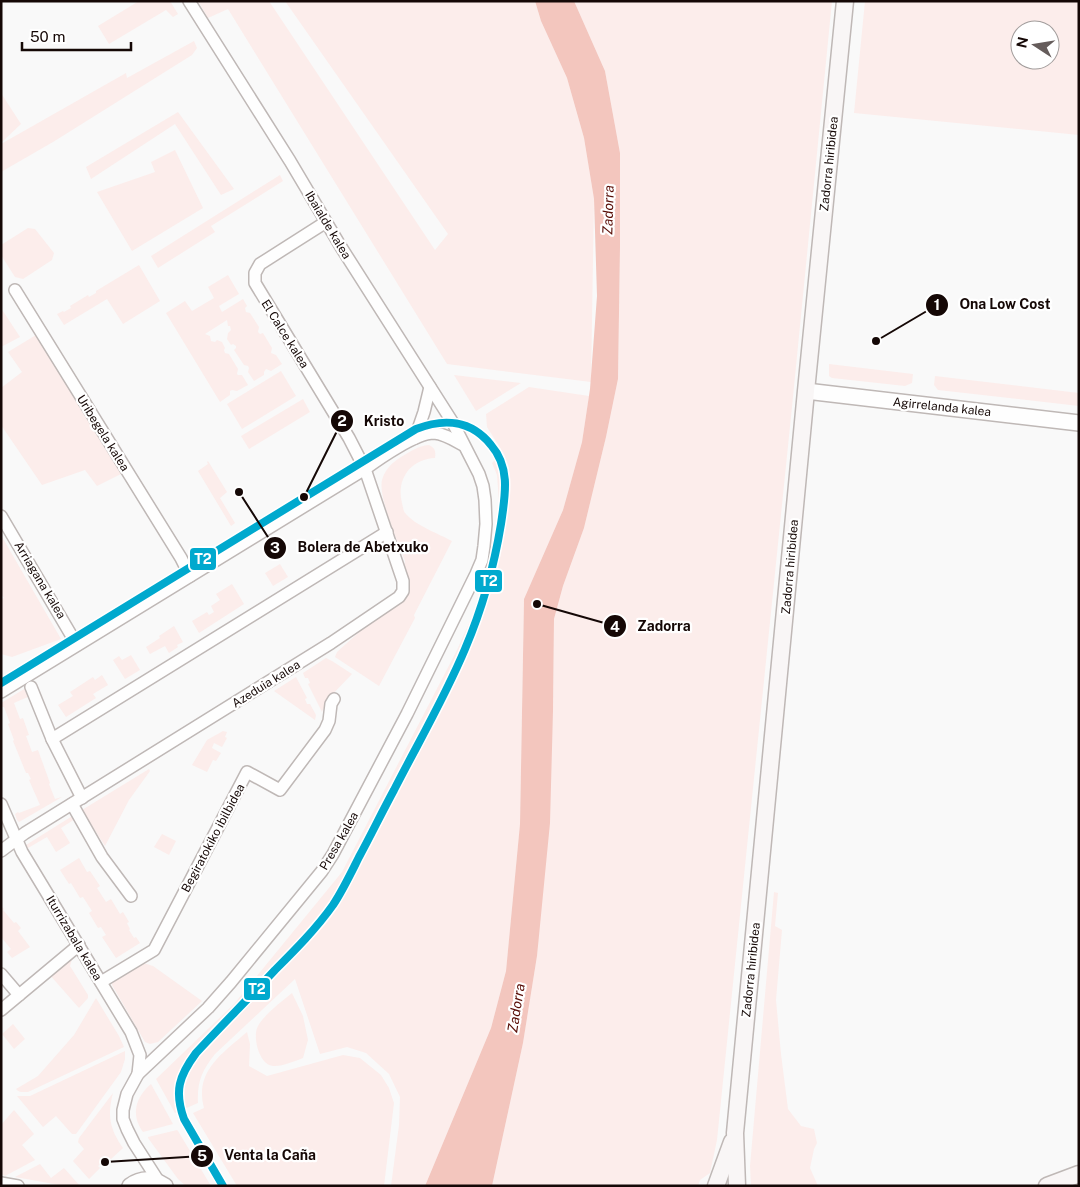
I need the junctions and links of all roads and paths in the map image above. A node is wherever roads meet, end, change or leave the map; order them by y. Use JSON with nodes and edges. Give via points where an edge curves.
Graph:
{"nodes":[{"id":1,"x":189,"y":1,"type":"edge"},
{"id":2,"x":845,"y":1,"type":"edge"},
{"id":3,"x":326,"y":222,"type":"junction"},
{"id":4,"x":15,"y":290,"type":"dead end"},
{"id":5,"x":430,"y":387,"type":"junction"},
{"id":6,"x":806,"y":391,"type":"junction"},
{"id":7,"x":1079,"y":423,"type":"edge"},
{"id":8,"x":415,"y":438,"type":"junction"},
{"id":9,"x":465,"y":447,"type":"junction"},
{"id":10,"x":365,"y":469,"type":"junction"},
{"id":11,"x":1,"y":516,"type":"edge"},
{"id":12,"x":387,"y":532,"type":"junction"},
{"id":13,"x":190,"y":576,"type":"junction"},
{"id":14,"x":78,"y":645,"type":"junction"},
{"id":15,"x":30,"y":687,"type":"dead end"},
{"id":16,"x":1,"y":692,"type":"edge"},
{"id":17,"x":334,"y":699,"type":"dead end"},
{"id":18,"x":52,"y":739,"type":"junction"},
{"id":19,"x":77,"y":801,"type":"junction"},
{"id":20,"x":1,"y":804,"type":"edge"},
{"id":21,"x":16,"y":839,"type":"junction"},
{"id":22,"x":1,"y":851,"type":"edge"},
{"id":23,"x":131,"y":896,"type":"dead end"},
{"id":24,"x":79,"y":945,"type":"junction"},
{"id":25,"x":1,"y":974,"type":"edge"},
{"id":26,"x":101,"y":982,"type":"junction"},
{"id":27,"x":19,"y":995,"type":"junction"},
{"id":28,"x":1,"y":1010,"type":"edge"},
{"id":29,"x":138,"y":1074,"type":"junction"},
{"id":30,"x":735,"y":1133,"type":"junction"},
{"id":31,"x":1079,"y":1174,"type":"edge"},
{"id":32,"x":1,"y":1182,"type":"edge"},
{"id":33,"x":162,"y":1184,"type":"edge"},
{"id":34,"x":18,"y":1186,"type":"edge"},
{"id":35,"x":130,"y":1186,"type":"edge"},
{"id":36,"x":716,"y":1186,"type":"edge"},
{"id":37,"x":737,"y":1186,"type":"edge"},
{"id":38,"x":1047,"y":1186,"type":"edge"}],
"edges":[{"from":1,"to":3,"type":"street","name":"Ibaialde kalea"},
{"from":2,"to":6,"type":"main road","name":"Zadorra hiribidea"},
{"from":3,"to":5,"type":"street","name":"Ibaialde kalea"},
{"from":3,"to":10,"type":"street","name":"El Calce kalea","via":[[260,264],[255,273],[255,283]]},
{"from":4,"to":13,"type":"street","name":"Uribegela kalea"},
{"from":5,"to":8,"type":"street"},
{"from":5,"to":9,"type":"street","name":"Ibaialde kalea"},
{"from":6,"to":7,"type":"street","name":"Agirrelanda kalea"},
{"from":6,"to":30,"type":"main road","name":"Zadorra hiribidea"},
{"from":8,"to":9,"type":"street","via":[[441,434]]},
{"from":8,"to":10,"type":"street"},
{"from":9,"to":29,"type":"street","name":"Presa kalea","via":[[486,500],[482,560],[407,714],[322,872],[208,1008]]},
{"from":10,"to":12,"type":"street","name":"Azeduia kalea"},
{"from":10,"to":13,"type":"street"},
{"from":11,"to":14,"type":"street","name":"Arriagana kalea"},
{"from":12,"to":18,"type":"street"},
{"from":12,"to":19,"type":"street","name":"Azeduia kalea","via":[[403,581],[399,597],[332,643]]},
{"from":13,"to":14,"type":"street"},
{"from":14,"to":16,"type":"street"},
{"from":15,"to":18,"type":"street"},
{"from":17,"to":26,"type":"street","name":"Begiratokiko ibilbidea","via":[[325,730],[280,790],[248,772],[154,950]]},
{"from":18,"to":19,"type":"street"},
{"from":19,"to":21,"type":"street","name":"Azeduia kalea"},
{"from":19,"to":23,"type":"street","via":[[102,857]]},
{"from":20,"to":21,"type":"street","name":"Iturrizabala kalea"},
{"from":21,"to":22,"type":"street","name":"Azeduia kalea"},
{"from":21,"to":24,"type":"street","name":"Iturrizabala kalea"},
{"from":24,"to":26,"type":"street","name":"Iturrizabala kalea"},
{"from":24,"to":27,"type":"street"},
{"from":25,"to":27,"type":"street"},
{"from":26,"to":29,"type":"street","name":"Iturrizabala kalea","via":[[136,1043],[140,1055]]},
{"from":27,"to":28,"type":"street"},
{"from":29,"to":33,"type":"street","name":"Presa kalea","via":[[127,1094],[123,1119],[134,1143]]},
{"from":30,"to":36,"type":"main road","name":"Zadorra hiribidea"},
{"from":30,"to":37,"type":"main road","name":"Zadorra hiribidea"},
{"from":31,"to":38,"type":"main road"},
{"from":32,"to":34,"type":"street"},
{"from":33,"to":35,"type":"street","via":[[141,1180]]}]}
